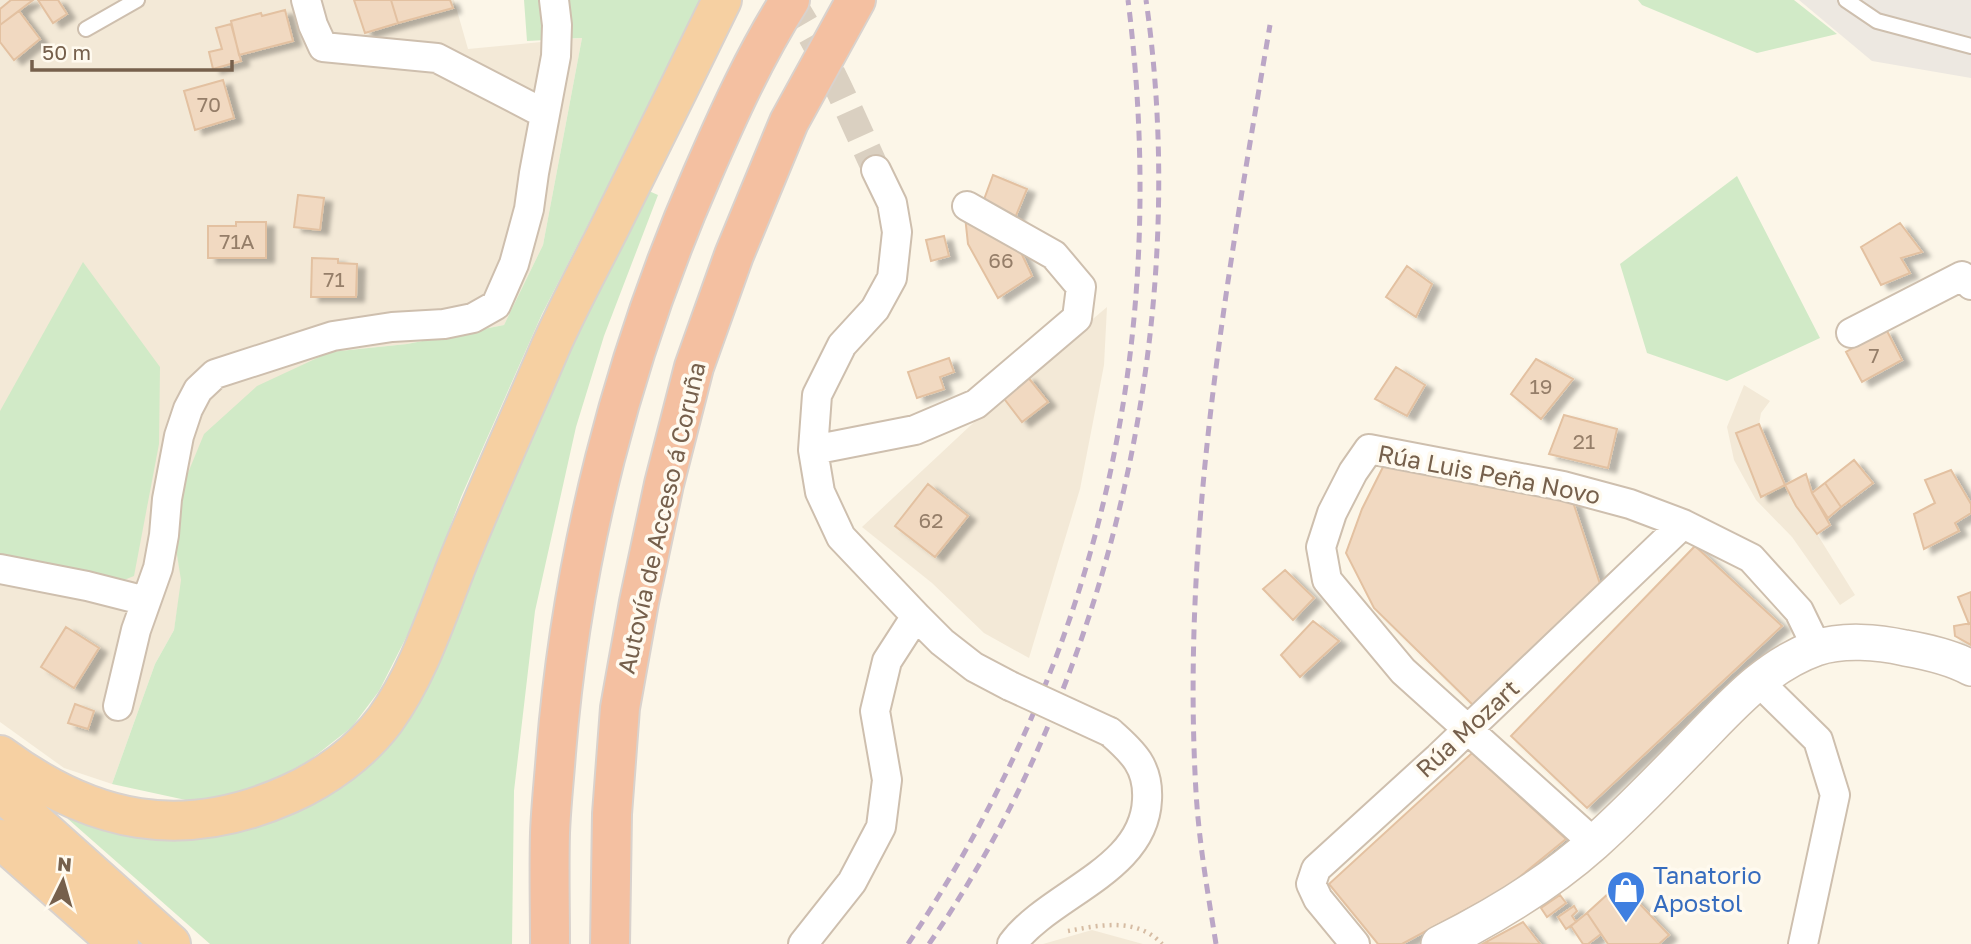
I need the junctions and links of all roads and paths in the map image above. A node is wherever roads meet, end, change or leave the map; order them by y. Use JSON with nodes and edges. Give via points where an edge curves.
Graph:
{"nodes":[{"id":1,"x":137,"y":0,"type":"edge"},
{"id":2,"x":306,"y":0,"type":"edge"},
{"id":3,"x":554,"y":0,"type":"edge"},
{"id":4,"x":722,"y":0,"type":"edge"},
{"id":5,"x":790,"y":0,"type":"edge"},
{"id":6,"x":856,"y":0,"type":"edge"},
{"id":7,"x":1846,"y":0,"type":"edge"},
{"id":8,"x":86,"y":29,"type":"dead end"},
{"id":9,"x":1971,"y":47,"type":"edge"},
{"id":10,"x":545,"y":114,"type":"junction"},
{"id":11,"x":876,"y":170,"type":"tunnel mouth"},
{"id":12,"x":967,"y":206,"type":"dead end"},
{"id":13,"x":1971,"y":285,"type":"edge"},
{"id":14,"x":1851,"y":333,"type":"dead end"},
{"id":15,"x":813,"y":450,"type":"junction"},
{"id":16,"x":1684,"y":524,"type":"junction"},
{"id":17,"x":0,"y":569,"type":"edge"},
{"id":18,"x":146,"y":601,"type":"junction"},
{"id":19,"x":916,"y":617,"type":"junction"},
{"id":20,"x":1816,"y":648,"type":"junction"},
{"id":21,"x":1971,"y":668,"type":"edge"},
{"id":22,"x":1757,"y":680,"type":"junction"},
{"id":23,"x":118,"y":706,"type":"dead end"},
{"id":24,"x":1468,"y":730,"type":"junction"},
{"id":25,"x":0,"y":755,"type":"edge"},
{"id":26,"x":0,"y":791,"type":"edge"},
{"id":27,"x":0,"y":839,"type":"edge"},
{"id":28,"x":1594,"y":843,"type":"junction"},
{"id":29,"x":1016,"y":939,"type":"edge"},
{"id":30,"x":119,"y":944,"type":"edge"},
{"id":31,"x":171,"y":944,"type":"edge"},
{"id":32,"x":550,"y":944,"type":"edge"},
{"id":33,"x":610,"y":944,"type":"edge"},
{"id":34,"x":803,"y":944,"type":"edge"},
{"id":35,"x":1162,"y":944,"type":"edge"},
{"id":36,"x":1355,"y":944,"type":"edge"},
{"id":37,"x":1439,"y":944,"type":"edge"},
{"id":38,"x":1803,"y":944,"type":"edge"}],
"edges":[{"from":1,"to":8,"type":"lane"},
{"from":2,"to":10,"type":"street","via":[[323,47],[437,58]]},
{"from":3,"to":10,"type":"street","via":[[556,56]]},
{"from":4,"to":25,"type":"highway","via":[[554,341],[483,500],[424,649],[384,721],[346,760],[309,785],[241,812],[191,821],[144,820],[104,811],[31,778]]},
{"from":5,"to":32,"type":"highway","via":[[718,137],[672,244],[602,471],[578,579],[562,688],[550,831]]},
{"from":6,"to":33,"type":"highway","name":"Autovía de Acceso á Coruña","via":[[789,122],[694,367],[664,484],[620,708],[612,814]]},
{"from":7,"to":9,"type":"lane","via":[[1877,21]]},
{"from":10,"to":18,"type":"street","via":[[529,209],[514,264],[496,305],[473,318],[444,324],[324,338],[215,374],[198,390],[179,436],[158,568]]},
{"from":11,"to":15,"type":"street","via":[[892,203],[897,232],[892,278],[875,309],[842,345],[817,396]]},
{"from":12,"to":15,"type":"street","via":[[1054,255],[1081,287],[1077,318],[976,404],[915,430]]},
{"from":13,"to":14,"type":"street","via":[[1962,276]]},
{"from":15,"to":19,"type":"street","via":[[820,492],[841,537]]},
{"from":16,"to":20,"type":"street","name":"Rúa Luis Peña Novo","via":[[1751,558],[1799,611]]},
{"from":16,"to":24,"type":"street","name":"Rúa Mozart"},
{"from":16,"to":24,"type":"street","name":"Rúa Luis Peña Novo","via":[[1563,486],[1369,449],[1353,472],[1324,535],[1321,547],[1327,580],[1403,671]]},
{"from":17,"to":18,"type":"street"},
{"from":18,"to":23,"type":"street"},
{"from":19,"to":29,"type":"street","bridge":true,"via":[[974,667],[1110,733],[1134,753],[1143,769],[1147,812],[1127,850],[1099,876],[1054,904]]},
{"from":19,"to":34,"type":"street","via":[[887,662],[875,711],[887,780],[881,827],[852,882]]},
{"from":20,"to":21,"type":"street","via":[[1847,643],[1893,645]]},
{"from":20,"to":22,"type":"street"},
{"from":22,"to":28,"type":"street"},
{"from":22,"to":38,"type":"street","via":[[1818,740],[1835,795]]},
{"from":24,"to":28,"type":"street","name":"Rúa Luis Peña Novo"},
{"from":24,"to":36,"type":"street","name":"Rúa Mozart","via":[[1316,869],[1311,884],[1318,899]]},
{"from":26,"to":31,"type":"highway"},
{"from":27,"to":30,"type":"highway"},
{"from":28,"to":37,"type":"street","via":[[1508,909]]},
{"from":29,"to":35,"type":"path","via":[[1132,925]]}]}
